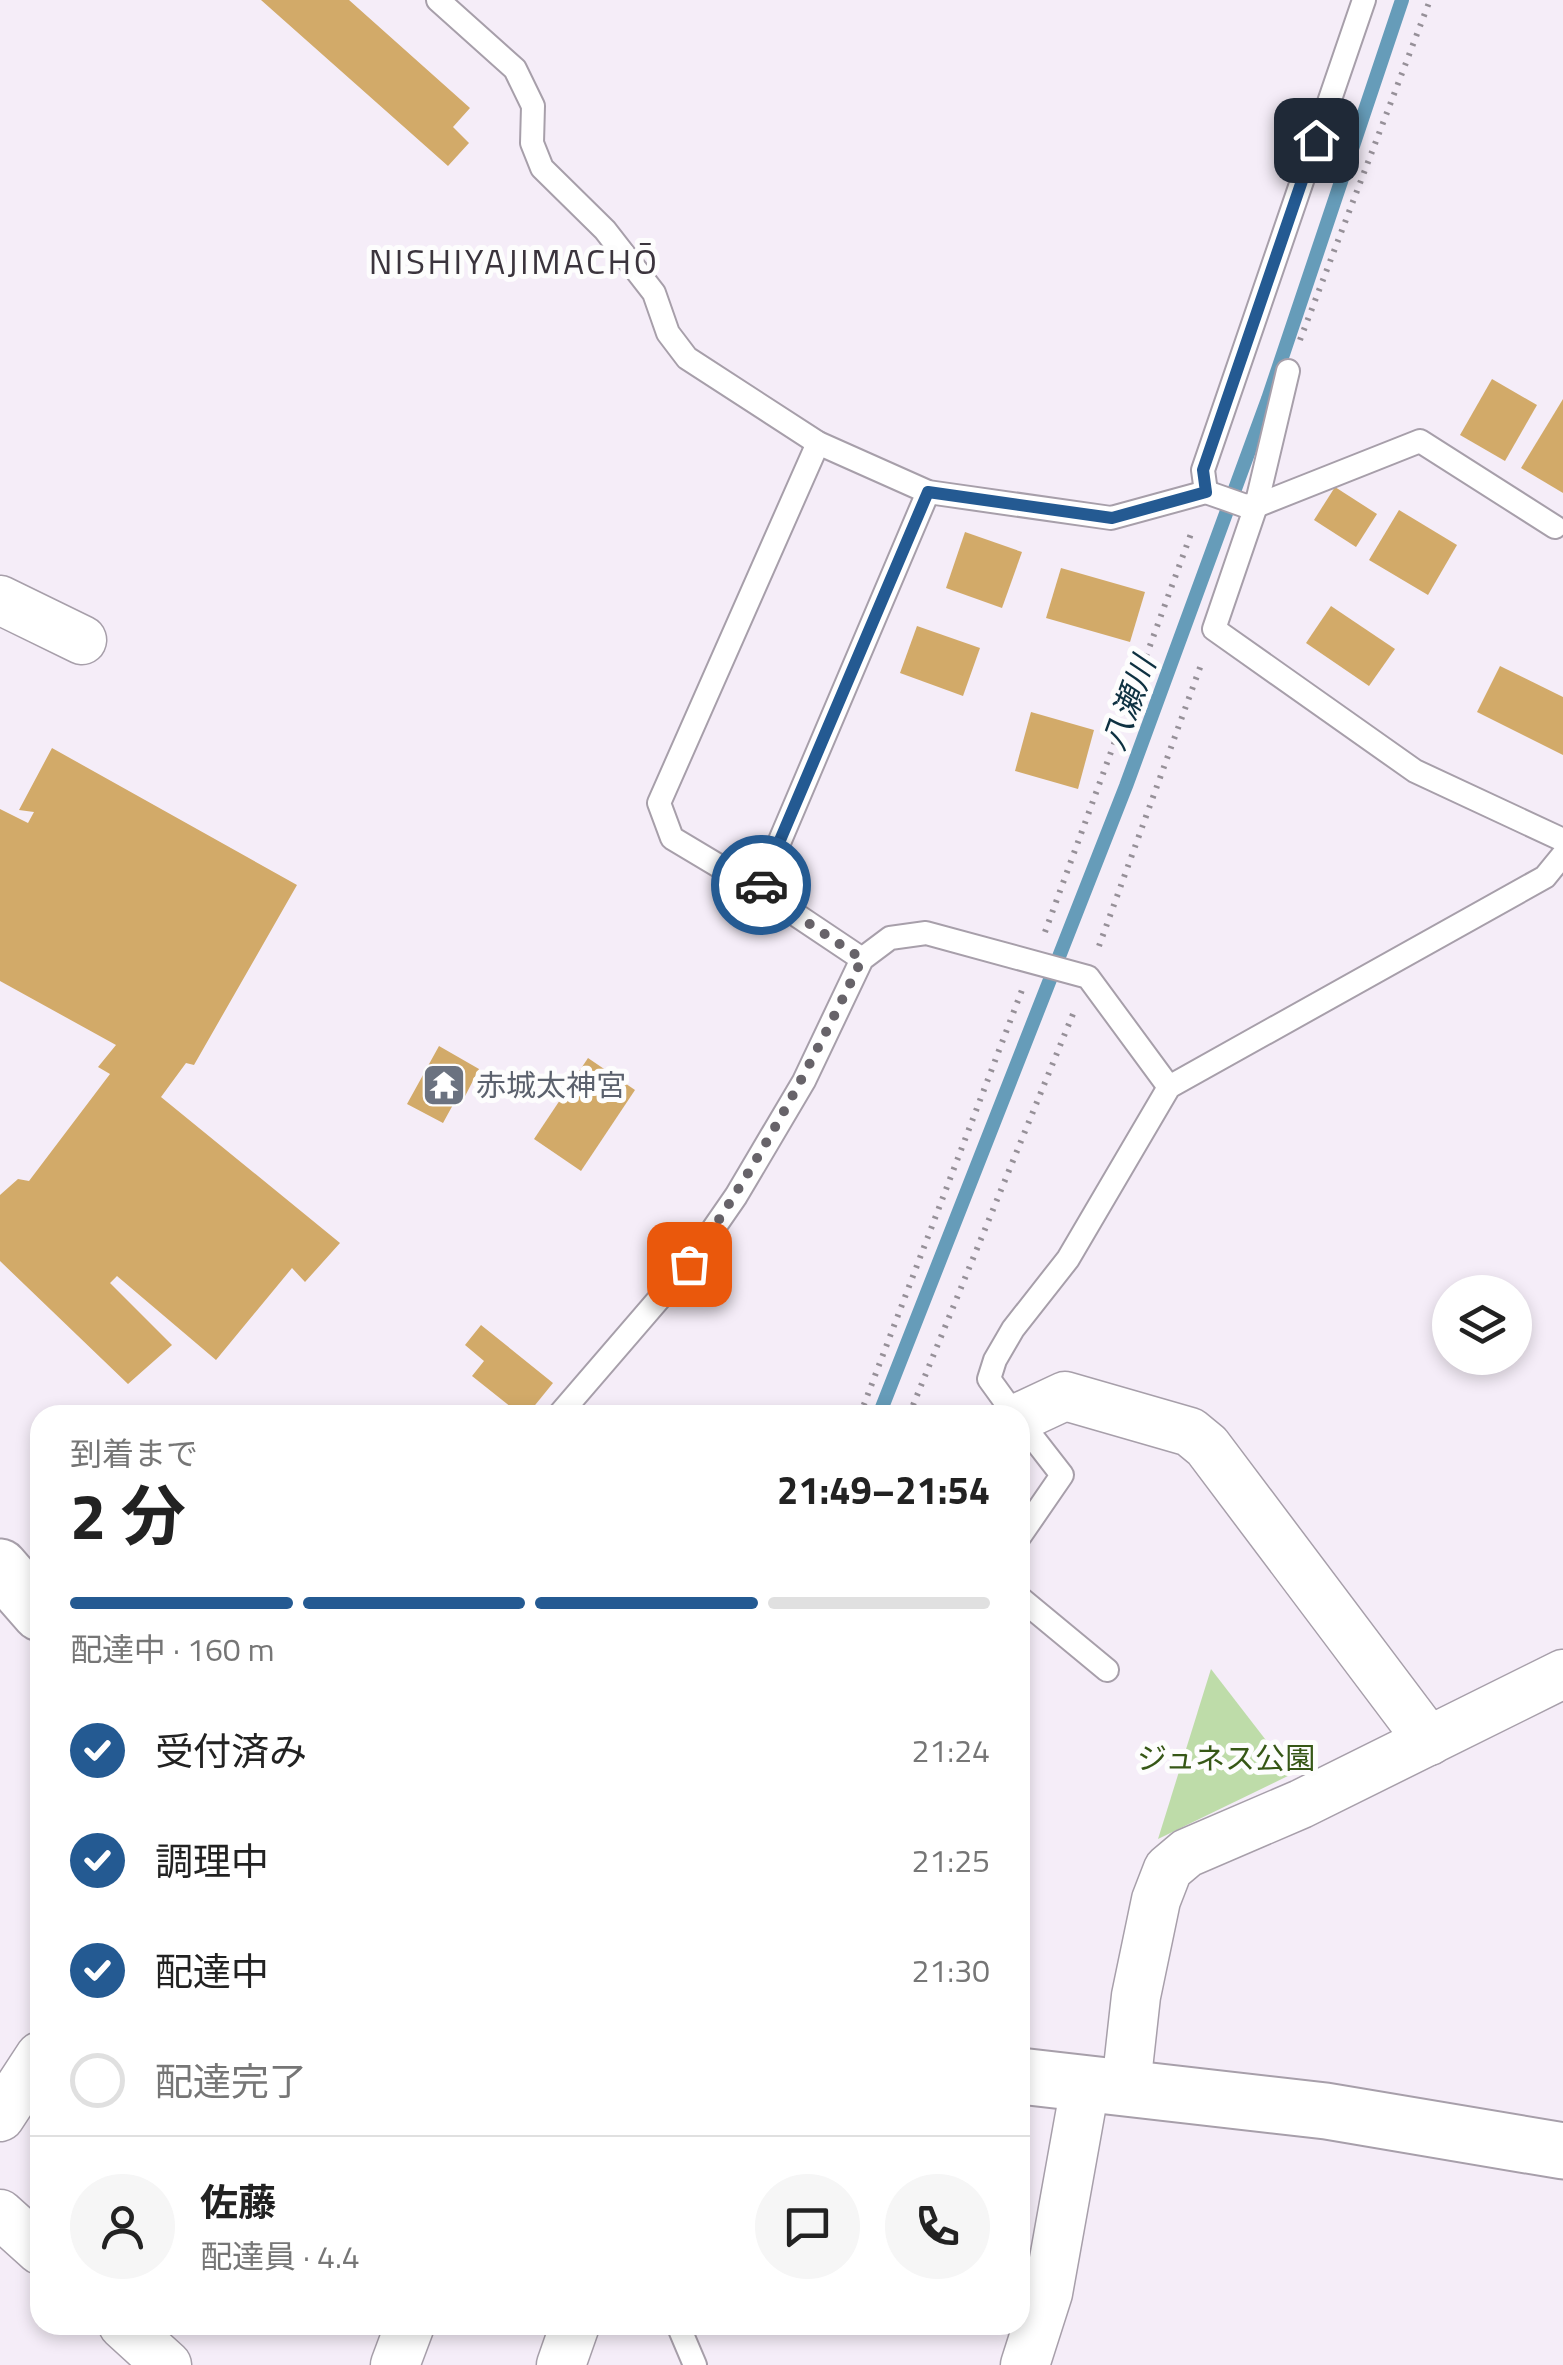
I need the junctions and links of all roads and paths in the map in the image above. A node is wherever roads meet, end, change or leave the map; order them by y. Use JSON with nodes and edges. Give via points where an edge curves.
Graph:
{"nodes":[{"id":1,"x":438,"y":0,"type":"edge"},
{"id":2,"x":1364,"y":0,"type":"edge"},
{"id":3,"x":1430,"y":0,"type":"edge"},
{"id":4,"x":1288,"y":371,"type":"joint"},
{"id":5,"x":818,"y":443,"type":"junction"},
{"id":6,"x":928,"y":492,"type":"junction"},
{"id":7,"x":1206,"y":492,"type":"junction"},
{"id":8,"x":1250,"y":505,"type":"junction"},
{"id":9,"x":1555,"y":527,"type":"dead end"},
{"id":10,"x":0,"y":600,"type":"edge"},
{"id":11,"x":1214,"y":628,"type":"junction"},
{"id":12,"x":82,"y":640,"type":"dead end"},
{"id":13,"x":1563,"y":840,"type":"edge"},
{"id":14,"x":1563,"y":856,"type":"edge"},
{"id":15,"x":759,"y":890,"type":"junction"},
{"id":16,"x":862,"y":959,"type":"junction"},
{"id":17,"x":1038,"y":962,"type":"junction"},
{"id":18,"x":1082,"y":975,"type":"junction"},
{"id":19,"x":1169,"y":1088,"type":"junction"},
{"id":20,"x":568,"y":1405,"type":"edge"},
{"id":21,"x":864,"y":1405,"type":"edge"},
{"id":22,"x":913,"y":1405,"type":"edge"},
{"id":23,"x":1009,"y":1405,"type":"edge"},
{"id":24,"x":1030,"y":1412,"type":"edge"},
{"id":25,"x":1030,"y":1434,"type":"edge"},
{"id":26,"x":1030,"y":1521,"type":"edge"},
{"id":27,"x":0,"y":1566,"type":"edge"},
{"id":28,"x":30,"y":1601,"type":"edge"},
{"id":29,"x":1030,"y":1606,"type":"edge"},
{"id":30,"x":1107,"y":1670,"type":"dead end"},
{"id":31,"x":1563,"y":1674,"type":"edge"},
{"id":32,"x":1428,"y":1741,"type":"junction"},
{"id":33,"x":30,"y":2071,"type":"edge"},
{"id":34,"x":1030,"y":2077,"type":"edge"},
{"id":35,"x":1106,"y":2084,"type":"junction"},
{"id":36,"x":0,"y":2117,"type":"edge"},
{"id":37,"x":1563,"y":2151,"type":"edge"},
{"id":38,"x":0,"y":2214,"type":"edge"},
{"id":39,"x":30,"y":2241,"type":"edge"},
{"id":40,"x":134,"y":2335,"type":"edge"},
{"id":41,"x":406,"y":2335,"type":"edge"},
{"id":42,"x":572,"y":2335,"type":"edge"},
{"id":43,"x":682,"y":2335,"type":"edge"},
{"id":44,"x":167,"y":2365,"type":"edge"},
{"id":45,"x":395,"y":2365,"type":"edge"},
{"id":46,"x":562,"y":2365,"type":"edge"},
{"id":47,"x":695,"y":2365,"type":"edge"},
{"id":48,"x":1025,"y":2365,"type":"edge"}],
"edges":[{"from":1,"to":5,"type":"lane","via":[[516,68],[533,106],[532,143],[542,168],[605,230],[654,292],[668,333],[687,358]]},
{"from":2,"to":7,"type":"lane","via":[[1203,470]]},
{"from":3,"to":4,"type":"path"},
{"from":4,"to":8,"type":"lane"},
{"from":5,"to":6,"type":"lane"},
{"from":5,"to":15,"type":"lane","via":[[659,803],[672,838]]},
{"from":6,"to":7,"type":"lane","via":[[1112,518]]},
{"from":6,"to":15,"type":"lane"},
{"from":7,"to":8,"type":"lane"},
{"from":7,"to":17,"type":"path"},
{"from":8,"to":9,"type":"lane","via":[[1420,442]]},
{"from":8,"to":11,"type":"lane"},
{"from":10,"to":12,"type":"street"},
{"from":11,"to":13,"type":"lane","via":[[1415,771]]},
{"from":11,"to":18,"type":"path"},
{"from":14,"to":19,"type":"lane","via":[[1544,877]]},
{"from":15,"to":16,"type":"lane"},
{"from":16,"to":17,"type":"lane","via":[[890,938],[926,933]]},
{"from":16,"to":20,"type":"lane","via":[[804,1080],[736,1196],[689,1264]]},
{"from":17,"to":18,"type":"lane"},
{"from":17,"to":21,"type":"path"},
{"from":18,"to":19,"type":"lane"},
{"from":18,"to":22,"type":"path"},
{"from":19,"to":23,"type":"lane","via":[[1068,1259],[995,1360],[990,1379]]},
{"from":24,"to":32,"type":"street","via":[[1066,1396],[1190,1432],[1207,1446]]},
{"from":25,"to":26,"type":"lane","via":[[1062,1475]]},
{"from":27,"to":28,"type":"street"},
{"from":29,"to":30,"type":"lane"},
{"from":31,"to":32,"type":"street"},
{"from":32,"to":35,"type":"street","via":[[1188,1852],[1168,1869]]},
{"from":33,"to":36,"type":"street"},
{"from":34,"to":35,"type":"street"},
{"from":35,"to":37,"type":"street","via":[[1326,2111]]},
{"from":35,"to":48,"type":"street"},
{"from":38,"to":39,"type":"street"},
{"from":40,"to":44,"type":"street"},
{"from":41,"to":45,"type":"street"},
{"from":42,"to":46,"type":"street"},
{"from":43,"to":47,"type":"lane"}]}
